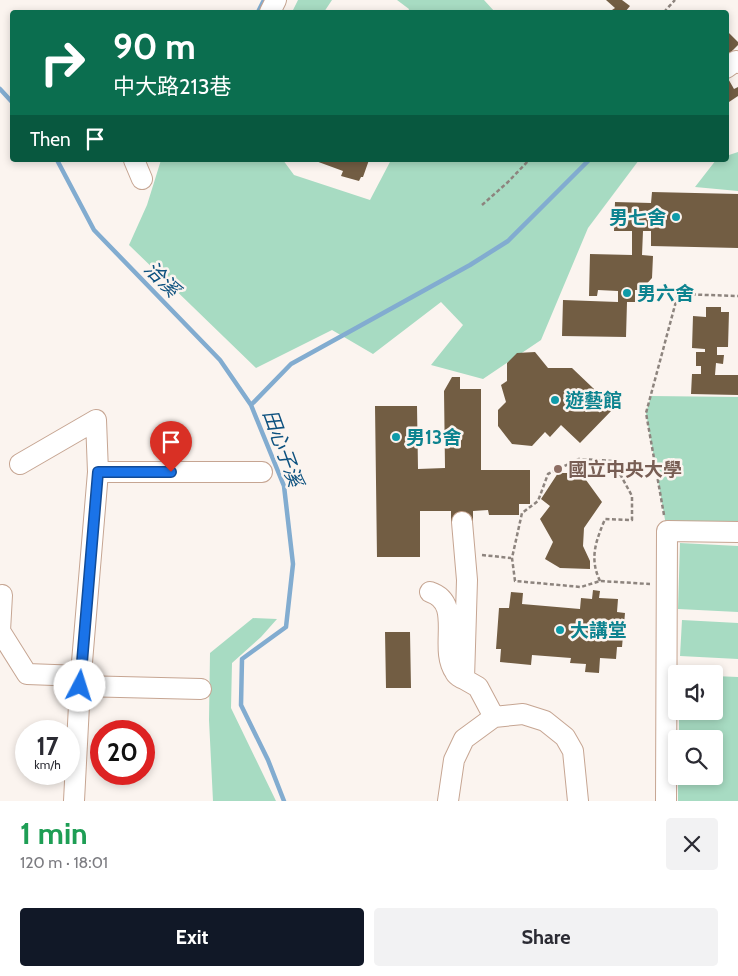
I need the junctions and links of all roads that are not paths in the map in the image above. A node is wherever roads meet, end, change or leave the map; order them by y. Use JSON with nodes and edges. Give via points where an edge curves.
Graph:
{"nodes":[{"id":1,"x":135,"y":162,"type":"edge"},
{"id":2,"x":142,"y":179,"type":"dead end"},
{"id":3,"x":20,"y":464,"type":"dead end"},
{"id":4,"x":98,"y":472,"type":"junction"},
{"id":5,"x":262,"y":472,"type":"dead end"},
{"id":6,"x":462,"y":522,"type":"dead end"},
{"id":7,"x":738,"y":532,"type":"edge"},
{"id":8,"x":430,"y":592,"type":"dead end"},
{"id":9,"x":2,"y":595,"type":"dead end"},
{"id":10,"x":464,"y":680,"type":"junction"},
{"id":11,"x":80,"y":681,"type":"junction"},
{"id":12,"x":201,"y":689,"type":"dead end"},
{"id":13,"x":494,"y":717,"type":"junction"},
{"id":14,"x":74,"y":801,"type":"edge"},
{"id":15,"x":448,"y":801,"type":"edge"},
{"id":16,"x":578,"y":801,"type":"edge"},
{"id":17,"x":666,"y":801,"type":"edge"}],
"edges":[{"from":1,"to":2,"type":"street"},
{"from":3,"to":4,"type":"street","via":[[96,420]]},
{"from":4,"to":5,"type":"street"},
{"from":4,"to":11,"type":"street"},
{"from":6,"to":10,"type":"street","via":[[467,580]]},
{"from":7,"to":17,"type":"street","via":[[667,532]]},
{"from":8,"to":10,"type":"street","via":[[440,595],[448,608],[449,654],[455,672]]},
{"from":9,"to":11,"type":"street","via":[[0,631],[27,674]]},
{"from":10,"to":13,"type":"street","via":[[478,687]]},
{"from":11,"to":12,"type":"street"},
{"from":11,"to":14,"type":"street"},
{"from":13,"to":15,"type":"street","via":[[464,739],[454,760]]},
{"from":13,"to":16,"type":"street","via":[[523,714],[545,721],[564,737],[573,751]]}]}
